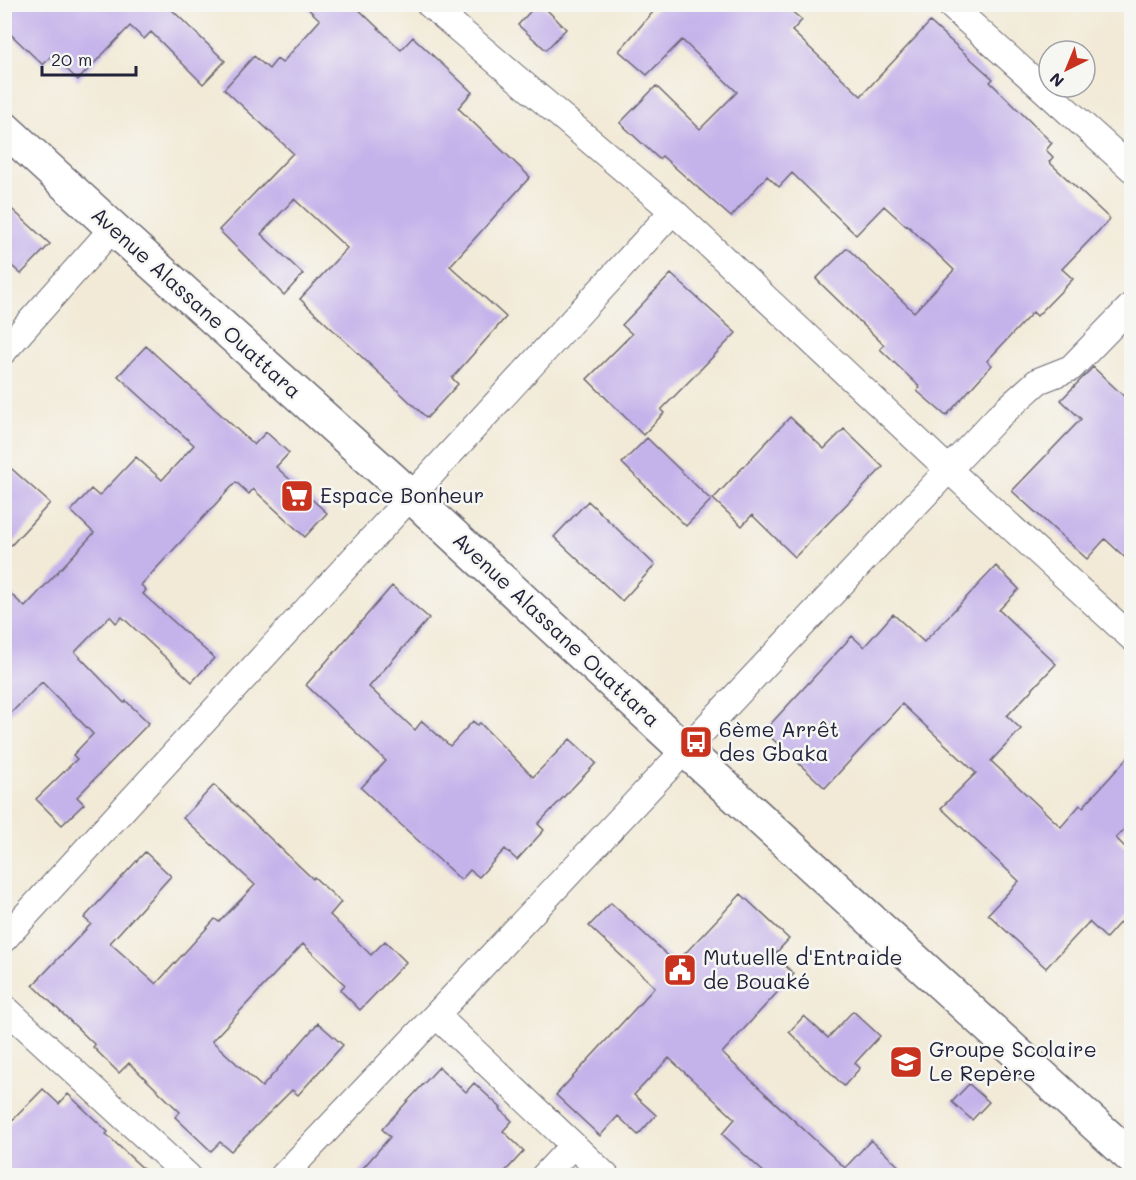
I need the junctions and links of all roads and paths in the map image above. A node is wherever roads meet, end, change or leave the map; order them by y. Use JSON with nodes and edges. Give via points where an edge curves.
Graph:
{"nodes":[{"id":1,"x":429,"y":4,"type":"edge"},
{"id":2,"x":949,"y":4,"type":"edge"},
{"id":3,"x":4,"y":128,"type":"edge"},
{"id":4,"x":1131,"y":170,"type":"edge"},
{"id":5,"x":673,"y":211,"type":"junction"},
{"id":6,"x":113,"y":228,"type":"junction"},
{"id":7,"x":1131,"y":305,"type":"edge"},
{"id":8,"x":4,"y":351,"type":"edge"},
{"id":9,"x":949,"y":470,"type":"junction"},
{"id":10,"x":412,"y":497,"type":"junction"},
{"id":11,"x":1131,"y":638,"type":"edge"},
{"id":12,"x":686,"y":751,"type":"junction"},
{"id":13,"x":4,"y":939,"type":"edge"},
{"id":14,"x":4,"y":1007,"type":"edge"},
{"id":15,"x":436,"y":1016,"type":"junction"},
{"id":16,"x":572,"y":1146,"type":"junction"},
{"id":17,"x":1131,"y":1158,"type":"edge"},
{"id":18,"x":188,"y":1176,"type":"edge"},
{"id":19,"x":283,"y":1176,"type":"edge"},
{"id":20,"x":544,"y":1176,"type":"edge"},
{"id":21,"x":606,"y":1176,"type":"edge"}],
"edges":[{"from":1,"to":5,"type":"street"},
{"from":2,"to":4,"type":"street"},
{"from":3,"to":6,"type":"street","name":"Avenue Alassane Ouattara"},
{"from":5,"to":9,"type":"street"},
{"from":5,"to":10,"type":"street"},
{"from":6,"to":8,"type":"street"},
{"from":6,"to":10,"type":"street","name":"Avenue Alassane Ouattara"},
{"from":7,"to":9,"type":"street","via":[[1071,368],[1038,381],[1013,403]]},
{"from":9,"to":11,"type":"street"},
{"from":9,"to":12,"type":"street"},
{"from":10,"to":12,"type":"street","name":"Avenue Alassane Ouattara"},
{"from":10,"to":13,"type":"street"},
{"from":12,"to":15,"type":"street"},
{"from":12,"to":17,"type":"street","name":"Avenue Alassane Ouattara"},
{"from":14,"to":18,"type":"street"},
{"from":15,"to":16,"type":"street"},
{"from":15,"to":19,"type":"street"},
{"from":16,"to":20,"type":"street"},
{"from":16,"to":21,"type":"street"}]}
